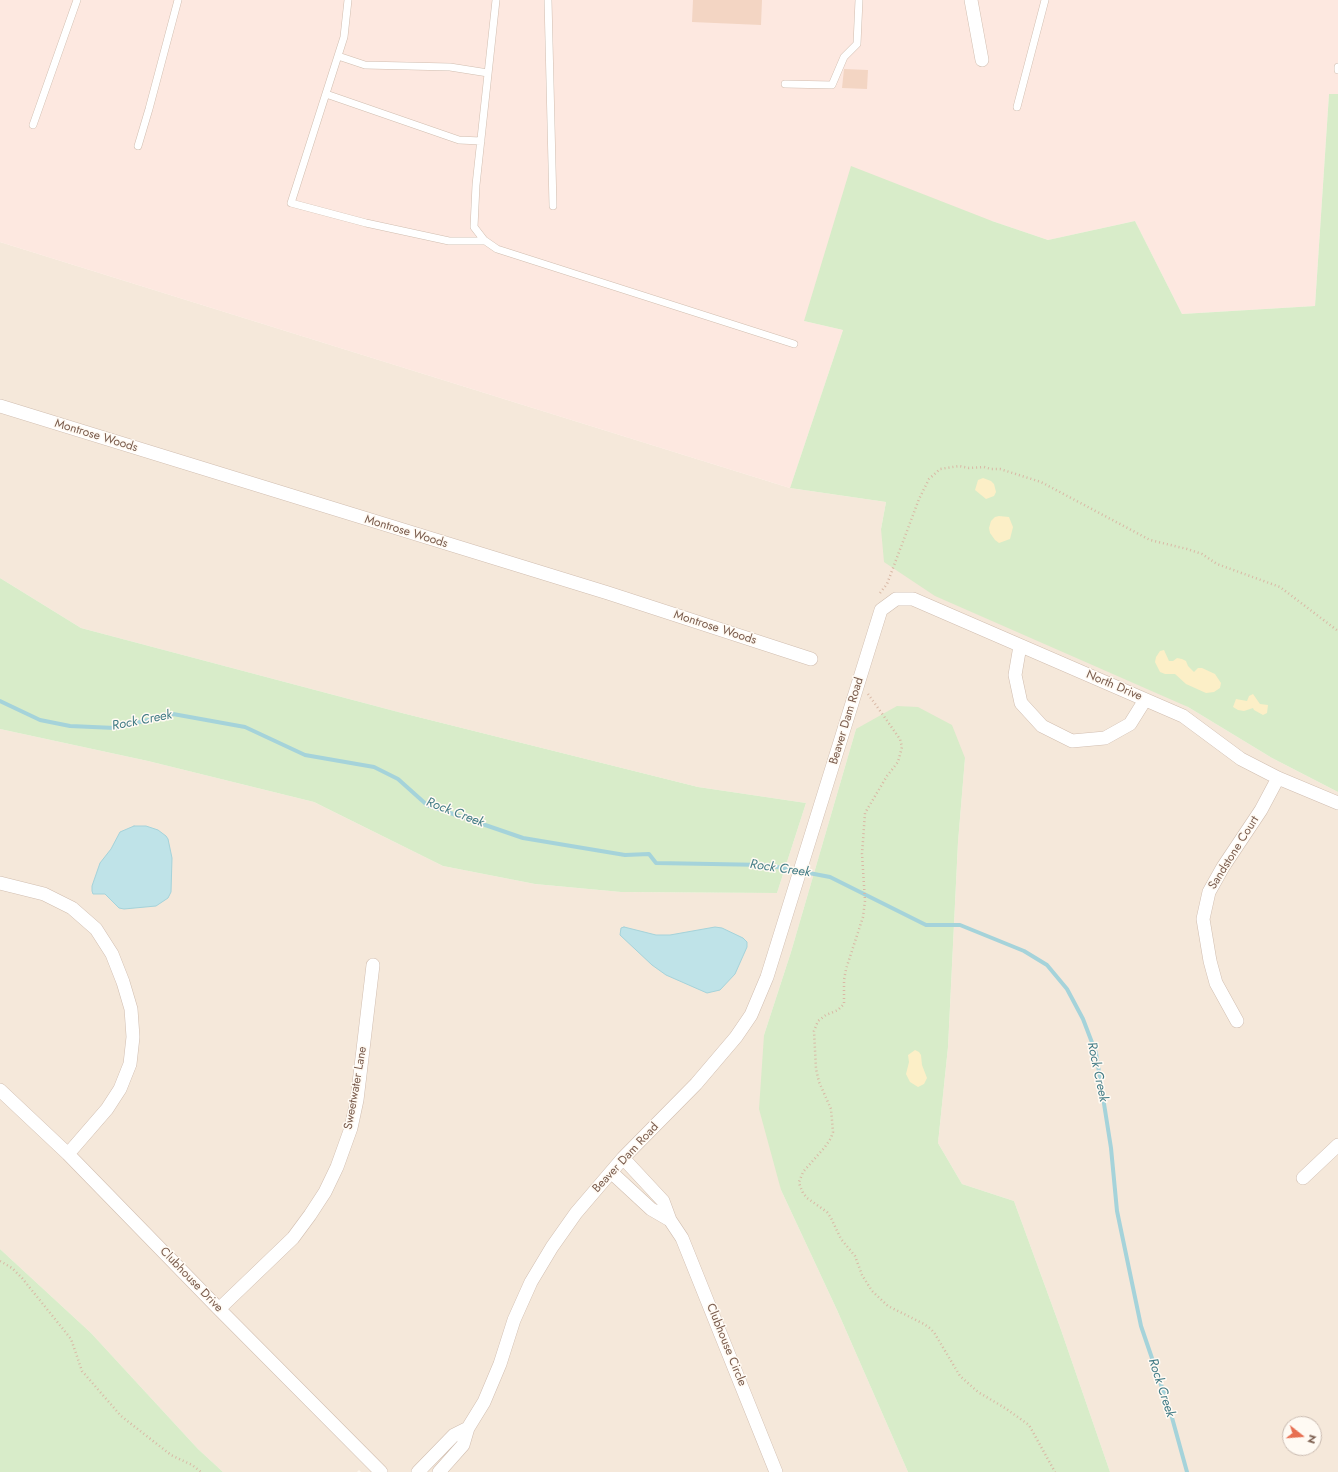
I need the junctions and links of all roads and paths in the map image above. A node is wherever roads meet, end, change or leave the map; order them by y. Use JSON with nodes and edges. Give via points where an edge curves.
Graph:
{"nodes":[{"id":1,"x":76,"y":0,"type":"edge"},
{"id":2,"x":178,"y":0,"type":"edge"},
{"id":3,"x":348,"y":0,"type":"edge"},
{"id":4,"x":496,"y":0,"type":"edge"},
{"id":5,"x":548,"y":0,"type":"edge"},
{"id":6,"x":860,"y":0,"type":"edge"},
{"id":7,"x":971,"y":0,"type":"edge"},
{"id":8,"x":1045,"y":0,"type":"edge"},
{"id":9,"x":338,"y":56,"type":"junction"},
{"id":10,"x":982,"y":60,"type":"dead end"},
{"id":11,"x":1338,"y":67,"type":"edge"},
{"id":12,"x":1338,"y":70,"type":"edge"},
{"id":13,"x":488,"y":73,"type":"junction"},
{"id":14,"x":785,"y":84,"type":"dead end"},
{"id":15,"x":326,"y":94,"type":"junction"},
{"id":16,"x":1016,"y":107,"type":"dead end"},
{"id":17,"x":33,"y":125,"type":"dead end"},
{"id":18,"x":481,"y":141,"type":"junction"},
{"id":19,"x":138,"y":146,"type":"dead end"},
{"id":20,"x":552,"y":206,"type":"dead end"},
{"id":21,"x":484,"y":241,"type":"junction"},
{"id":22,"x":794,"y":344,"type":"dead end"},
{"id":23,"x":0,"y":406,"type":"edge"},
{"id":24,"x":913,"y":516,"type":"dead end"},
{"id":25,"x":881,"y":610,"type":"joint"},
{"id":26,"x":1338,"y":631,"type":"edge"},
{"id":27,"x":1020,"y":646,"type":"junction"},
{"id":28,"x":811,"y":658,"type":"dead end"},
{"id":29,"x":859,"y":681,"type":"junction"},
{"id":30,"x":1145,"y":700,"type":"junction"},
{"id":31,"x":1278,"y":778,"type":"junction"},
{"id":32,"x":1338,"y":803,"type":"edge"},
{"id":33,"x":0,"y":883,"type":"edge"},
{"id":34,"x":373,"y":965,"type":"dead end"},
{"id":35,"x":1237,"y":1021,"type":"dead end"},
{"id":36,"x":0,"y":1090,"type":"edge"},
{"id":37,"x":1338,"y":1145,"type":"edge"},
{"id":38,"x":68,"y":1154,"type":"junction"},
{"id":39,"x":624,"y":1158,"type":"junction"},
{"id":40,"x":611,"y":1172,"type":"junction"},
{"id":41,"x":1303,"y":1178,"type":"dead end"},
{"id":42,"x":670,"y":1220,"type":"junction"},
{"id":43,"x":0,"y":1261,"type":"edge"},
{"id":44,"x":219,"y":1309,"type":"junction"},
{"id":45,"x":468,"y":1428,"type":"junction"},
{"id":46,"x":201,"y":1472,"type":"edge"},
{"id":47,"x":381,"y":1472,"type":"edge"},
{"id":48,"x":418,"y":1472,"type":"edge"},
{"id":49,"x":439,"y":1472,"type":"edge"},
{"id":50,"x":776,"y":1472,"type":"edge"},
{"id":51,"x":1055,"y":1472,"type":"edge"}],
"edges":[{"from":1,"to":17,"type":"lane"},
{"from":2,"to":19,"type":"lane"},
{"from":3,"to":9,"type":"lane","via":[[344,37]]},
{"from":4,"to":13,"type":"lane"},
{"from":5,"to":20,"type":"lane"},
{"from":6,"to":14,"type":"lane","via":[[857,44],[844,57],[832,85]]},
{"from":7,"to":10,"type":"street"},
{"from":8,"to":16,"type":"lane"},
{"from":9,"to":13,"type":"lane","via":[[366,65],[450,67]]},
{"from":9,"to":15,"type":"lane"},
{"from":11,"to":12,"type":"lane"},
{"from":13,"to":18,"type":"lane"},
{"from":15,"to":18,"type":"lane","via":[[459,140]]},
{"from":15,"to":21,"type":"lane","via":[[291,203],[366,223],[450,241]]},
{"from":18,"to":21,"type":"lane","via":[[474,227]]},
{"from":21,"to":22,"type":"lane","via":[[497,249]]},
{"from":23,"to":28,"type":"street","name":"Montrose Woods"},
{"from":24,"to":26,"type":"path","via":[[929,478],[940,469],[960,466],[1000,469],[1054,488],[1150,540],[1202,554],[1217,564],[1280,586]]},
{"from":25,"to":27,"type":"street","name":"North Drive","via":[[896,599],[913,599]]},
{"from":25,"to":29,"type":"street","name":"Beaver Dam Road"},
{"from":27,"to":30,"type":"street","name":"North Drive"},
{"from":27,"to":30,"type":"street","via":[[1015,675],[1021,703],[1042,726],[1072,741],[1105,738],[1130,724]]},
{"from":29,"to":39,"type":"street","name":"Beaver Dam Road","via":[[767,977],[751,1015],[696,1084]]},
{"from":29,"to":51,"type":"path","via":[[900,739],[902,747],[898,762],[865,813],[862,854],[865,900],[863,917],[846,969],[844,1004],[818,1021],[814,1031],[816,1069],[831,1109],[833,1132],[825,1147],[800,1177],[800,1186],[813,1204],[831,1218],[841,1239],[855,1256],[867,1284],[879,1299],[897,1312],[931,1329],[960,1376],[978,1392],[1029,1425]]},
{"from":30,"to":31,"type":"street","name":"North Drive","via":[[1184,716],[1241,759]]},
{"from":31,"to":32,"type":"street","name":"North Drive"},
{"from":31,"to":35,"type":"street","name":"Sandstone Court","via":[[1261,810],[1222,867],[1209,892],[1203,918],[1216,983]]},
{"from":33,"to":38,"type":"street","via":[[44,894],[72,908],[96,929],[112,954],[131,1009],[133,1037],[130,1064],[120,1089],[107,1109]]},
{"from":34,"to":44,"type":"street","name":"Sweetwater Lane","via":[[357,1100],[351,1128],[337,1167],[325,1192],[293,1238]]},
{"from":36,"to":38,"type":"street","name":"Clubhouse Drive"},
{"from":37,"to":41,"type":"street"},
{"from":38,"to":44,"type":"street","name":"Clubhouse Drive"},
{"from":39,"to":40,"type":"street","name":"Beaver Dam Road"},
{"from":39,"to":42,"type":"street","name":"Clubhouse Circle","via":[[663,1201]]},
{"from":40,"to":42,"type":"street","name":"Clubhouse Circle","via":[[651,1209]]},
{"from":40,"to":45,"type":"street","name":"Beaver Dam Road","via":[[576,1213],[531,1282],[484,1402]]},
{"from":42,"to":50,"type":"street","name":"Clubhouse Circle","via":[[682,1238],[691,1259]]},
{"from":43,"to":46,"type":"path","via":[[22,1278],[72,1339],[82,1371],[121,1416],[171,1455]]},
{"from":44,"to":47,"type":"street","name":"Clubhouse Drive"},
{"from":45,"to":48,"type":"street","name":"Beaver Dam Road","via":[[454,1435]]},
{"from":45,"to":49,"type":"street","name":"Beaver Dam Road","via":[[464,1445]]}]}
